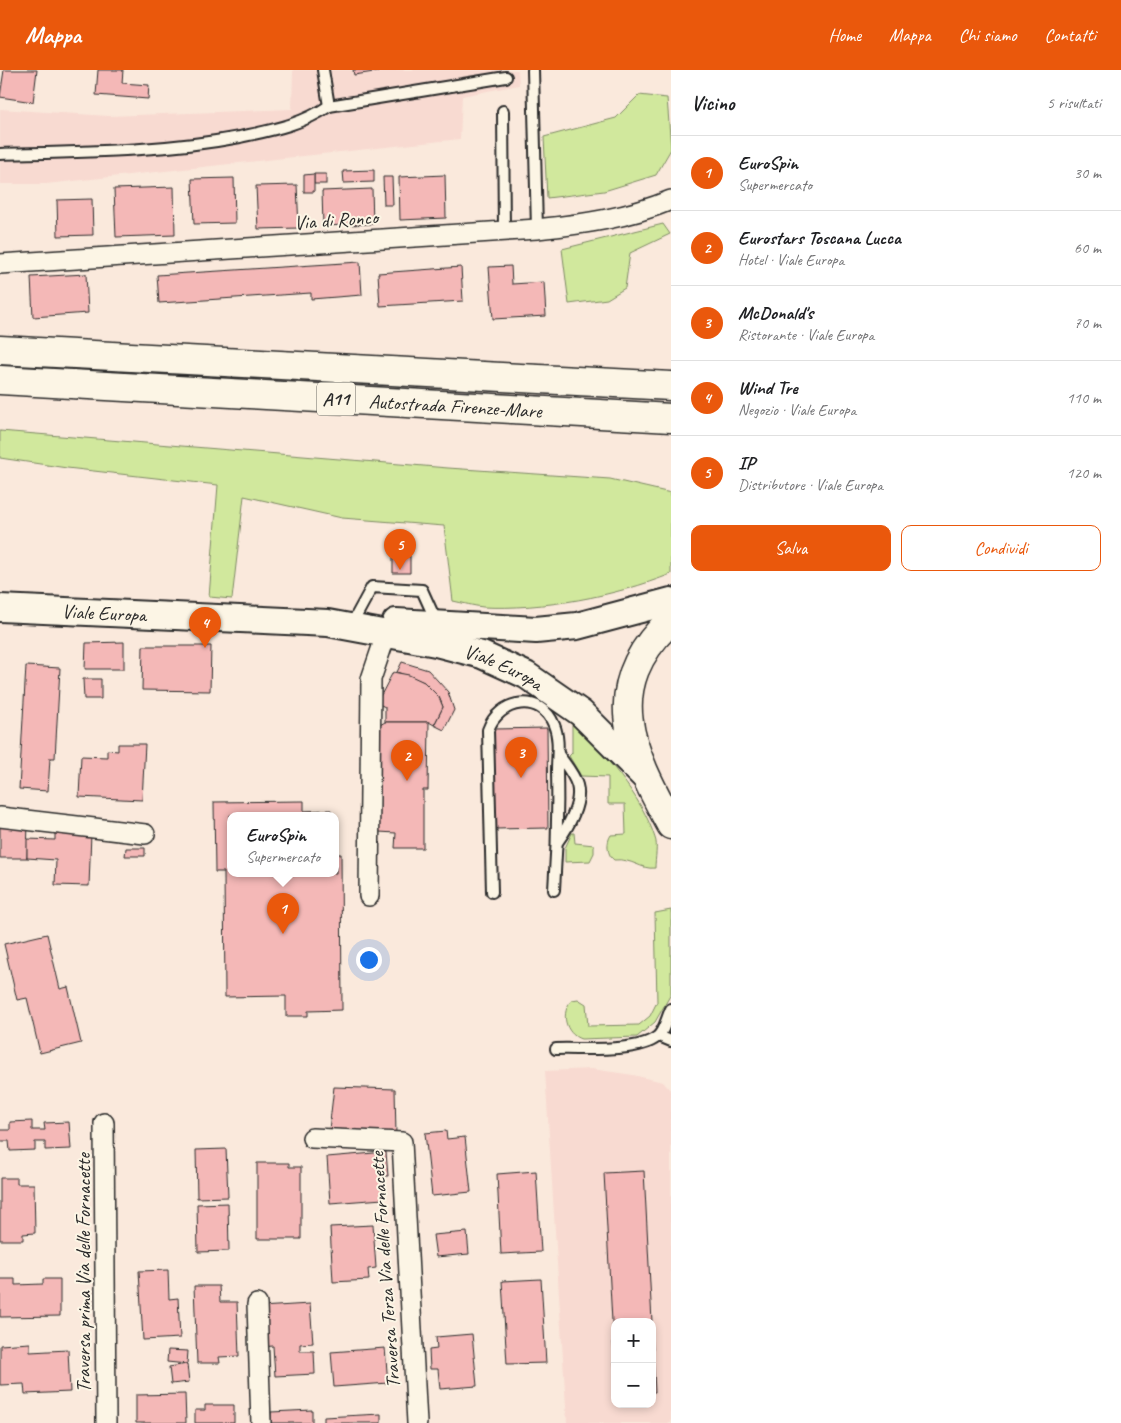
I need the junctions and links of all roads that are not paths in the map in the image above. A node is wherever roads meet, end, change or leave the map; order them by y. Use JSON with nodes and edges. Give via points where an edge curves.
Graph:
{"nodes":[{"id":1,"x":324,"y":70,"type":"edge"},
{"id":2,"x":533,"y":70,"type":"edge"},
{"id":3,"x":506,"y":77,"type":"dead end"},
{"id":4,"x":329,"y":106,"type":"junction"},
{"id":5,"x":503,"y":111,"type":"dead end"},
{"id":6,"x":0,"y":154,"type":"edge"},
{"id":7,"x":671,"y":200,"type":"edge"},
{"id":8,"x":537,"y":229,"type":"junction"},
{"id":9,"x":504,"y":231,"type":"junction"},
{"id":10,"x":0,"y":264,"type":"edge"},
{"id":11,"x":0,"y":350,"type":"edge"},
{"id":12,"x":0,"y":380,"type":"edge"},
{"id":13,"x":671,"y":386,"type":"edge"},
{"id":14,"x":671,"y":418,"type":"edge"},
{"id":15,"x":671,"y":601,"type":"edge"},
{"id":16,"x":0,"y":608,"type":"edge"},
{"id":17,"x":354,"y":620,"type":"junction"},
{"id":18,"x":671,"y":620,"type":"edge"},
{"id":19,"x":328,"y":623,"type":"junction"},
{"id":20,"x":438,"y":623,"type":"junction"},
{"id":21,"x":386,"y":635,"type":"junction"},
{"id":22,"x":557,"y":752,"type":"junction"},
{"id":23,"x":645,"y":777,"type":"junction"},
{"id":24,"x":0,"y":817,"type":"edge"},
{"id":25,"x":671,"y":825,"type":"edge"},
{"id":26,"x":144,"y":834,"type":"dead end"},
{"id":27,"x":558,"y":841,"type":"junction"},
{"id":28,"x":554,"y":890,"type":"dead end"},
{"id":29,"x":492,"y":892,"type":"dead end"},
{"id":30,"x":369,"y":896,"type":"dead end"},
{"id":31,"x":671,"y":1009,"type":"edge"},
{"id":32,"x":659,"y":1036,"type":"junction"},
{"id":33,"x":671,"y":1041,"type":"edge"},
{"id":34,"x":556,"y":1049,"type":"dead end"},
{"id":35,"x":104,"y":1123,"type":"dead end"},
{"id":36,"x":312,"y":1138,"type":"dead end"},
{"id":37,"x":257,"y":1304,"type":"dead end"},
{"id":38,"x":106,"y":1423,"type":"edge"},
{"id":39,"x":262,"y":1423,"type":"edge"},
{"id":40,"x":417,"y":1423,"type":"edge"}],
"edges":[{"from":1,"to":4,"type":"lane"},
{"from":2,"to":8,"type":"lane"},
{"from":3,"to":4,"type":"lane"},
{"from":4,"to":6,"type":"lane","via":[[285,128],[190,146]]},
{"from":5,"to":9,"type":"lane"},
{"from":7,"to":8,"type":"street","name":"Via di Ronco","via":[[648,210],[593,223]]},
{"from":8,"to":9,"type":"street","name":"Via di Ronco"},
{"from":9,"to":10,"type":"street","name":"Via di Ronco"},
{"from":11,"to":13,"type":"main road","name":"Autostrada Firenze-Mare","number":"A11"},
{"from":12,"to":14,"type":"main road","name":"Autostrada Firenze-Mare","number":"A11"},
{"from":15,"to":20,"type":"main road","name":"Viale Europa","via":[[577,626],[536,630],[485,629]]},
{"from":16,"to":19,"type":"main road","name":"Viale Europa"},
{"from":17,"to":19,"type":"main road","name":"Viale Europa"},
{"from":17,"to":20,"type":"main road","name":"Viale Europa"},
{"from":17,"to":20,"type":"lane","via":[[372,587],[422,590]]},
{"from":18,"to":23,"type":"main road","name":"Viale Europa","via":[[644,649],[628,694],[627,720]]},
{"from":19,"to":21,"type":"main road","name":"Viale Europa"},
{"from":21,"to":23,"type":"main road","name":"Viale Europa","via":[[436,642],[482,655],[526,675],[581,713]]},
{"from":21,"to":30,"type":"street","via":[[371,679]]},
{"from":22,"to":27,"type":"lane"},
{"from":22,"to":27,"type":"lane","via":[[577,785],[568,827]]},
{"from":22,"to":29,"type":"lane","via":[[554,724],[548,714],[535,705],[518,703],[503,708],[491,722],[488,730]]},
{"from":23,"to":25,"type":"main road","name":"Viale Europa"},
{"from":24,"to":26,"type":"street"},
{"from":27,"to":28,"type":"lane"},
{"from":31,"to":32,"type":"lane"},
{"from":32,"to":33,"type":"lane"},
{"from":32,"to":34,"type":"lane","via":[[634,1046]]},
{"from":35,"to":38,"type":"street","name":"Traversa prima Via delle Fornacette"},
{"from":36,"to":40,"type":"street","name":"Traversa Terza Via delle Fornacette","via":[[402,1142]]},
{"from":37,"to":39,"type":"street"}]}
